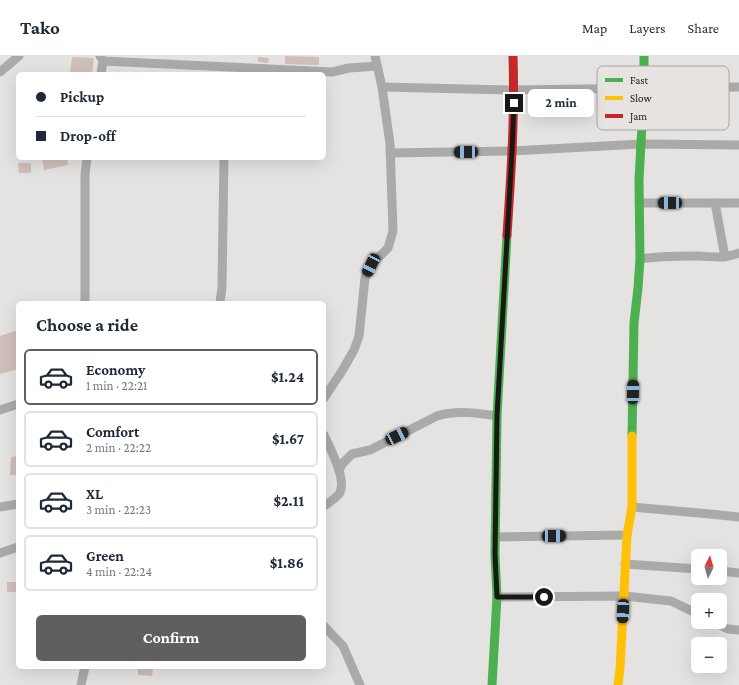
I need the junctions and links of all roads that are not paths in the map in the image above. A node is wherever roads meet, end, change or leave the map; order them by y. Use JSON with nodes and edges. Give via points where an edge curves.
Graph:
{"nodes":[{"id":1,"x":19,"y":56,"type":"edge"},
{"id":2,"x":375,"y":56,"type":"edge"},
{"id":3,"x":513,"y":56,"type":"edge"},
{"id":4,"x":101,"y":58,"type":"edge"},
{"id":5,"x":377,"y":66,"type":"junction"},
{"id":6,"x":225,"y":70,"type":"edge"},
{"id":7,"x":0,"y":72,"type":"edge"},
{"id":8,"x":101,"y":72,"type":"edge"},
{"id":9,"x":382,"y":87,"type":"junction"},
{"id":10,"x":729,"y":87,"type":"edge"},
{"id":11,"x":739,"y":87,"type":"edge"},
{"id":12,"x":597,"y":89,"type":"edge"},
{"id":13,"x":514,"y":90,"type":"junction"},
{"id":14,"x":642,"y":130,"type":"edge"},
{"id":15,"x":641,"y":144,"type":"junction"},
{"id":16,"x":739,"y":145,"type":"edge"},
{"id":17,"x":512,"y":151,"type":"junction"},
{"id":18,"x":390,"y":153,"type":"junction"},
{"id":19,"x":87,"y":160,"type":"edge"},
{"id":20,"x":224,"y":160,"type":"edge"},
{"id":21,"x":639,"y":203,"type":"junction"},
{"id":22,"x":715,"y":203,"type":"junction"},
{"id":23,"x":739,"y":203,"type":"edge"},
{"id":24,"x":739,"y":253,"type":"edge"},
{"id":25,"x":725,"y":257,"type":"junction"},
{"id":26,"x":640,"y":259,"type":"junction"},
{"id":27,"x":85,"y":301,"type":"edge"},
{"id":28,"x":220,"y":301,"type":"edge"},
{"id":29,"x":326,"y":395,"type":"edge"},
{"id":30,"x":16,"y":405,"type":"edge"},
{"id":31,"x":0,"y":410,"type":"edge"},
{"id":32,"x":497,"y":416,"type":"junction"},
{"id":33,"x":326,"y":440,"type":"edge"},
{"id":34,"x":339,"y":471,"type":"junction"},
{"id":35,"x":16,"y":504,"type":"edge"},
{"id":36,"x":326,"y":504,"type":"edge"},
{"id":37,"x":0,"y":507,"type":"edge"},
{"id":38,"x":632,"y":507,"type":"junction"},
{"id":39,"x":739,"y":517,"type":"edge"},
{"id":40,"x":627,"y":535,"type":"junction"},
{"id":41,"x":495,"y":537,"type":"junction"},
{"id":42,"x":16,"y":548,"type":"edge"},
{"id":43,"x":0,"y":553,"type":"edge"},
{"id":44,"x":626,"y":564,"type":"junction"},
{"id":45,"x":691,"y":569,"type":"edge"},
{"id":46,"x":727,"y":572,"type":"edge"},
{"id":47,"x":739,"y":573,"type":"edge"},
{"id":48,"x":624,"y":596,"type":"junction"},
{"id":49,"x":497,"y":597,"type":"junction"},
{"id":50,"x":691,"y":611,"type":"edge"},
{"id":51,"x":326,"y":628,"type":"edge"},
{"id":52,"x":727,"y":628,"type":"edge"},
{"id":53,"x":739,"y":630,"type":"edge"},
{"id":54,"x":85,"y":669,"type":"edge"},
{"id":55,"x":81,"y":685,"type":"edge"},
{"id":56,"x":360,"y":685,"type":"edge"},
{"id":57,"x":492,"y":685,"type":"edge"},
{"id":58,"x":618,"y":685,"type":"edge"}],
"edges":[{"from":1,"to":7,"type":"street"},
{"from":2,"to":5,"type":"street"},
{"from":3,"to":13,"type":"street"},
{"from":4,"to":6,"type":"street"},
{"from":4,"to":8,"type":"street"},
{"from":5,"to":6,"type":"street","via":[[332,72]]},
{"from":5,"to":9,"type":"street"},
{"from":9,"to":13,"type":"street"},
{"from":9,"to":18,"type":"street"},
{"from":10,"to":11,"type":"street"},
{"from":12,"to":13,"type":"street"},
{"from":13,"to":17,"type":"street"},
{"from":14,"to":15,"type":"street"},
{"from":15,"to":16,"type":"street"},
{"from":15,"to":17,"type":"street"},
{"from":15,"to":21,"type":"street"},
{"from":17,"to":18,"type":"street"},
{"from":17,"to":32,"type":"street"},
{"from":18,"to":29,"type":"street","via":[[393,231],[388,248],[371,265],[364,278],[358,336],[354,350]]},
{"from":19,"to":27,"type":"street"},
{"from":20,"to":28,"type":"street"},
{"from":21,"to":22,"type":"street"},
{"from":21,"to":26,"type":"street"},
{"from":22,"to":23,"type":"street"},
{"from":22,"to":25,"type":"street"},
{"from":24,"to":25,"type":"street"},
{"from":25,"to":26,"type":"street","via":[[654,256]]},
{"from":26,"to":38,"type":"street","via":[[634,323]]},
{"from":30,"to":31,"type":"street"},
{"from":32,"to":34,"type":"street","via":[[448,413],[437,416],[370,450],[352,454]]},
{"from":32,"to":41,"type":"street"},
{"from":33,"to":34,"type":"street"},
{"from":34,"to":36,"type":"street","via":[[342,484],[339,494]]},
{"from":35,"to":37,"type":"street"},
{"from":38,"to":39,"type":"street"},
{"from":38,"to":40,"type":"street"},
{"from":40,"to":41,"type":"street"},
{"from":40,"to":44,"type":"street"},
{"from":41,"to":49,"type":"street"},
{"from":42,"to":43,"type":"street"},
{"from":44,"to":45,"type":"street"},
{"from":44,"to":48,"type":"street"},
{"from":46,"to":47,"type":"street"},
{"from":48,"to":49,"type":"street"},
{"from":48,"to":50,"type":"street","via":[[671,601]]},
{"from":48,"to":58,"type":"street"},
{"from":49,"to":57,"type":"street"},
{"from":51,"to":56,"type":"street","via":[[343,646]]},
{"from":52,"to":53,"type":"street"},
{"from":54,"to":55,"type":"street"}]}
